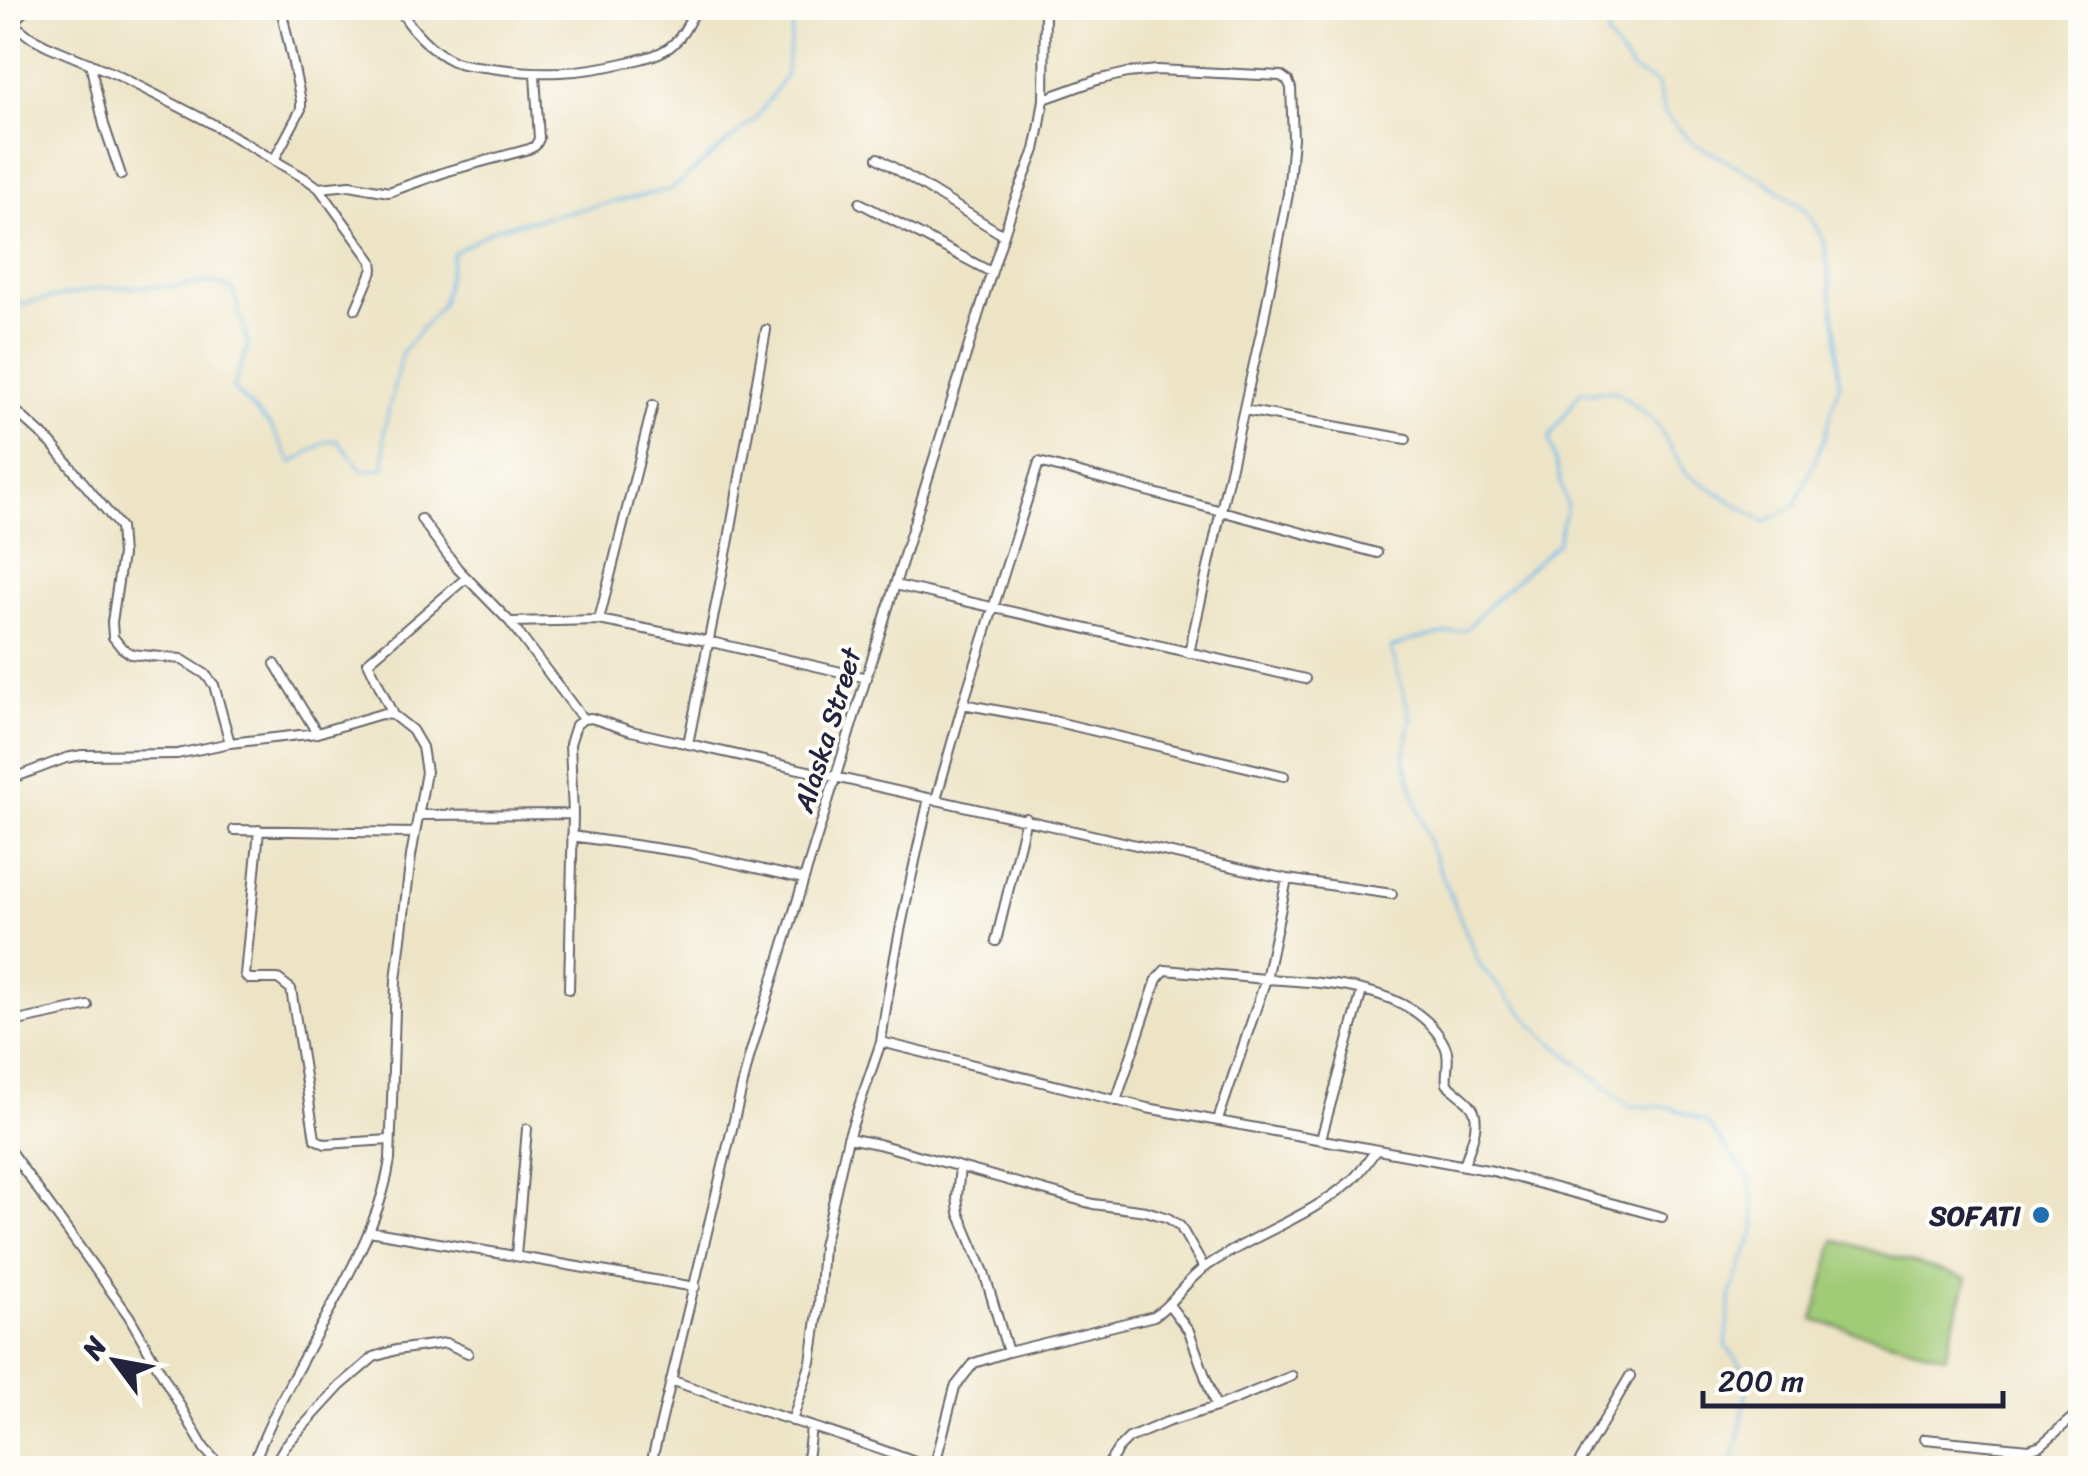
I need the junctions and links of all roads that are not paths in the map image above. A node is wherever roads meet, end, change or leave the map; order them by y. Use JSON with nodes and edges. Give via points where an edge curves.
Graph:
{"nodes":[{"id":1,"x":27,"y":8,"type":"edge"},
{"id":2,"x":281,"y":8,"type":"edge"},
{"id":3,"x":399,"y":8,"type":"edge"},
{"id":4,"x":696,"y":8,"type":"edge"},
{"id":5,"x":1045,"y":8,"type":"edge"},
{"id":6,"x":9,"y":23,"type":"edge"},
{"id":7,"x":90,"y":64,"type":"junction"},
{"id":8,"x":535,"y":74,"type":"junction"},
{"id":9,"x":1044,"y":99,"type":"junction"},
{"id":10,"x":878,"y":158,"type":"dead end"},
{"id":11,"x":274,"y":160,"type":"junction"},
{"id":12,"x":121,"y":175,"type":"dead end"},
{"id":13,"x":319,"y":188,"type":"junction"},
{"id":14,"x":860,"y":203,"type":"dead end"},
{"id":15,"x":1003,"y":235,"type":"junction"},
{"id":16,"x":991,"y":272,"type":"junction"},
{"id":17,"x":356,"y":308,"type":"dead end"},
{"id":18,"x":766,"y":330,"type":"dead end"},
{"id":19,"x":8,"y":404,"type":"edge"},
{"id":20,"x":653,"y":405,"type":"dead end"},
{"id":21,"x":1244,"y":410,"type":"junction"},
{"id":22,"x":1406,"y":438,"type":"dead end"},
{"id":23,"x":1220,"y":509,"type":"junction"},
{"id":24,"x":420,"y":519,"type":"dead end"},
{"id":25,"x":1378,"y":553,"type":"dead end"},
{"id":26,"x":466,"y":578,"type":"junction"},
{"id":27,"x":896,"y":585,"type":"junction"},
{"id":28,"x":994,"y":609,"type":"junction"},
{"id":29,"x":599,"y":620,"type":"junction"},
{"id":30,"x":510,"y":622,"type":"junction"},
{"id":31,"x":707,"y":641,"type":"junction"},
{"id":32,"x":1188,"y":653,"type":"junction"},
{"id":33,"x":275,"y":664,"type":"dead end"},
{"id":34,"x":866,"y":678,"type":"junction"},
{"id":35,"x":1305,"y":679,"type":"dead end"},
{"id":36,"x":963,"y":704,"type":"junction"},
{"id":37,"x":393,"y":714,"type":"junction"},
{"id":38,"x":582,"y":719,"type":"junction"},
{"id":39,"x":316,"y":733,"type":"junction"},
{"id":40,"x":230,"y":743,"type":"junction"},
{"id":41,"x":688,"y":744,"type":"junction"},
{"id":42,"x":1284,"y":776,"type":"dead end"},
{"id":43,"x":836,"y":777,"type":"junction"},
{"id":44,"x":8,"y":780,"type":"edge"},
{"id":45,"x":932,"y":799,"type":"junction"},
{"id":46,"x":419,"y":814,"type":"junction"},
{"id":47,"x":573,"y":814,"type":"junction"},
{"id":48,"x":1026,"y":818,"type":"junction"},
{"id":49,"x":234,"y":830,"type":"dead end"},
{"id":50,"x":259,"y":830,"type":"junction"},
{"id":51,"x":415,"y":833,"type":"junction"},
{"id":52,"x":572,"y":836,"type":"junction"},
{"id":53,"x":1287,"y":879,"type":"junction"},
{"id":54,"x":804,"y":880,"type":"junction"},
{"id":55,"x":1392,"y":894,"type":"dead end"},
{"id":56,"x":996,"y":941,"type":"dead end"},
{"id":57,"x":1266,"y":979,"type":"junction"},
{"id":58,"x":569,"y":989,"type":"dead end"},
{"id":59,"x":1362,"y":991,"type":"junction"},
{"id":60,"x":88,"y":1006,"type":"dead end"},
{"id":61,"x":8,"y":1023,"type":"edge"},
{"id":62,"x":881,"y":1042,"type":"junction"},
{"id":63,"x":1116,"y":1100,"type":"junction"},
{"id":64,"x":1218,"y":1120,"type":"junction"},
{"id":65,"x":527,"y":1129,"type":"dead end"},
{"id":66,"x":848,"y":1138,"type":"junction"},
{"id":67,"x":1321,"y":1139,"type":"junction"},
{"id":68,"x":390,"y":1140,"type":"junction"},
{"id":69,"x":8,"y":1148,"type":"edge"},
{"id":70,"x":1376,"y":1150,"type":"junction"},
{"id":71,"x":1464,"y":1165,"type":"junction"},
{"id":72,"x":960,"y":1167,"type":"junction"},
{"id":73,"x":1662,"y":1216,"type":"dead end"},
{"id":74,"x":368,"y":1231,"type":"junction"},
{"id":75,"x":516,"y":1256,"type":"junction"},
{"id":76,"x":1204,"y":1268,"type":"junction"},
{"id":77,"x":695,"y":1288,"type":"junction"},
{"id":78,"x":1170,"y":1306,"type":"junction"},
{"id":79,"x":1008,"y":1352,"type":"junction"},
{"id":80,"x":468,"y":1353,"type":"dead end"},
{"id":81,"x":1292,"y":1376,"type":"dead end"},
{"id":82,"x":1630,"y":1376,"type":"dead end"},
{"id":83,"x":671,"y":1380,"type":"junction"},
{"id":84,"x":1216,"y":1407,"type":"junction"},
{"id":85,"x":2080,"y":1411,"type":"edge"},
{"id":86,"x":792,"y":1421,"type":"junction"},
{"id":87,"x":811,"y":1428,"type":"junction"},
{"id":88,"x":1925,"y":1439,"type":"dead end"},
{"id":89,"x":222,"y":1468,"type":"edge"},
{"id":90,"x":252,"y":1468,"type":"edge"},
{"id":91,"x":272,"y":1468,"type":"edge"},
{"id":92,"x":650,"y":1468,"type":"edge"},
{"id":93,"x":806,"y":1468,"type":"edge"},
{"id":94,"x":932,"y":1468,"type":"edge"},
{"id":95,"x":1106,"y":1468,"type":"edge"},
{"id":96,"x":1576,"y":1468,"type":"edge"}],
"edges":[{"from":1,"to":6,"type":"street"},
{"from":2,"to":11,"type":"street","via":[[301,100]]},
{"from":3,"to":8,"type":"street","via":[[422,38],[455,62]]},
{"from":4,"to":8,"type":"street","via":[[664,51],[574,73]]},
{"from":5,"to":9,"type":"street","name":"Alaska Street"},
{"from":6,"to":7,"type":"street"},
{"from":7,"to":11,"type":"street"},
{"from":7,"to":12,"type":"street"},
{"from":8,"to":13,"type":"street","via":[[538,138],[530,150],[389,192]]},
{"from":9,"to":15,"type":"street","name":"Alaska Street","via":[[1035,150]]},
{"from":9,"to":21,"type":"street","via":[[1097,80],[1157,70],[1288,81],[1288,194]]},
{"from":10,"to":15,"type":"street"},
{"from":11,"to":13,"type":"street"},
{"from":13,"to":17,"type":"street","via":[[372,261]]},
{"from":14,"to":16,"type":"street"},
{"from":15,"to":16,"type":"street","name":"Alaska Street"},
{"from":16,"to":27,"type":"street","name":"Alaska Street"},
{"from":18,"to":31,"type":"street"},
{"from":19,"to":40,"type":"street","via":[[120,527],[113,637],[131,654],[181,660],[205,674]]},
{"from":20,"to":29,"type":"street"},
{"from":21,"to":22,"type":"street"},
{"from":21,"to":23,"type":"street"},
{"from":23,"to":25,"type":"street"},
{"from":23,"to":28,"type":"street","via":[[1039,462]]},
{"from":23,"to":32,"type":"street"},
{"from":24,"to":26,"type":"street"},
{"from":26,"to":30,"type":"street"},
{"from":26,"to":37,"type":"street","via":[[368,662]]},
{"from":27,"to":28,"type":"street"},
{"from":27,"to":34,"type":"street","name":"Alaska Street"},
{"from":28,"to":32,"type":"street"},
{"from":28,"to":36,"type":"street"},
{"from":29,"to":30,"type":"street"},
{"from":29,"to":31,"type":"street"},
{"from":30,"to":38,"type":"street"},
{"from":31,"to":34,"type":"street"},
{"from":31,"to":41,"type":"street"},
{"from":32,"to":35,"type":"street"},
{"from":33,"to":39,"type":"street"},
{"from":34,"to":43,"type":"street","name":"Alaska Street"},
{"from":36,"to":42,"type":"street"},
{"from":36,"to":45,"type":"street"},
{"from":37,"to":39,"type":"street"},
{"from":37,"to":46,"type":"street","via":[[422,747],[426,772]]},
{"from":38,"to":41,"type":"street"},
{"from":38,"to":47,"type":"street","via":[[570,744]]},
{"from":39,"to":40,"type":"street"},
{"from":40,"to":44,"type":"street","via":[[156,756],[82,755]]},
{"from":41,"to":43,"type":"street"},
{"from":43,"to":45,"type":"street"},
{"from":43,"to":54,"type":"street","name":"Alaska Street"},
{"from":45,"to":48,"type":"street"},
{"from":45,"to":62,"type":"street","via":[[910,872]]},
{"from":46,"to":47,"type":"street"},
{"from":46,"to":51,"type":"street"},
{"from":47,"to":52,"type":"street"},
{"from":48,"to":53,"type":"street"},
{"from":48,"to":56,"type":"street"},
{"from":49,"to":50,"type":"street"},
{"from":50,"to":51,"type":"street"},
{"from":50,"to":68,"type":"street","via":[[244,975],[278,979],[291,988],[314,1139]]},
{"from":51,"to":68,"type":"street","via":[[396,980]]},
{"from":52,"to":54,"type":"street","via":[[690,853]]},
{"from":52,"to":58,"type":"street"},
{"from":53,"to":55,"type":"street"},
{"from":53,"to":57,"type":"street"},
{"from":54,"to":77,"type":"street","name":"Alaska Street","via":[[750,1054]]},
{"from":57,"to":59,"type":"street"},
{"from":57,"to":63,"type":"street","via":[[1160,973]]},
{"from":57,"to":64,"type":"street"},
{"from":59,"to":67,"type":"street"},
{"from":59,"to":71,"type":"street","via":[[1415,1010],[1438,1034],[1446,1048],[1446,1084],[1475,1111]]},
{"from":60,"to":61,"type":"street"},
{"from":62,"to":63,"type":"street"},
{"from":62,"to":66,"type":"street"},
{"from":63,"to":64,"type":"street"},
{"from":64,"to":67,"type":"street"},
{"from":65,"to":75,"type":"street"},
{"from":66,"to":72,"type":"street"},
{"from":66,"to":86,"type":"street","via":[[823,1246],[810,1362]]},
{"from":67,"to":70,"type":"street"},
{"from":68,"to":74,"type":"street","via":[[384,1189]]},
{"from":69,"to":89,"type":"street","via":[[130,1316]]},
{"from":70,"to":71,"type":"street"},
{"from":70,"to":76,"type":"street","via":[[1331,1195]]},
{"from":71,"to":73,"type":"street"},
{"from":72,"to":76,"type":"street","via":[[1168,1218],[1180,1226]]},
{"from":72,"to":79,"type":"street","via":[[959,1213]]},
{"from":74,"to":75,"type":"street"},
{"from":74,"to":90,"type":"street"},
{"from":75,"to":77,"type":"street"},
{"from":76,"to":78,"type":"street"},
{"from":77,"to":83,"type":"street","name":"Alaska Street"},
{"from":78,"to":79,"type":"street","via":[[1137,1322]]},
{"from":78,"to":84,"type":"street","via":[[1189,1331]]},
{"from":79,"to":94,"type":"street","via":[[974,1364],[955,1387]]},
{"from":80,"to":91,"type":"street","via":[[446,1344],[374,1357],[340,1386]]},
{"from":81,"to":84,"type":"street"},
{"from":82,"to":96,"type":"street"},
{"from":83,"to":86,"type":"street"},
{"from":83,"to":92,"type":"street","name":"Alaska Street"},
{"from":84,"to":95,"type":"street","via":[[1130,1438]]},
{"from":85,"to":88,"type":"street","via":[[2029,1449]]},
{"from":86,"to":87,"type":"street"},
{"from":87,"to":93,"type":"street"},
{"from":87,"to":94,"type":"street"}]}
